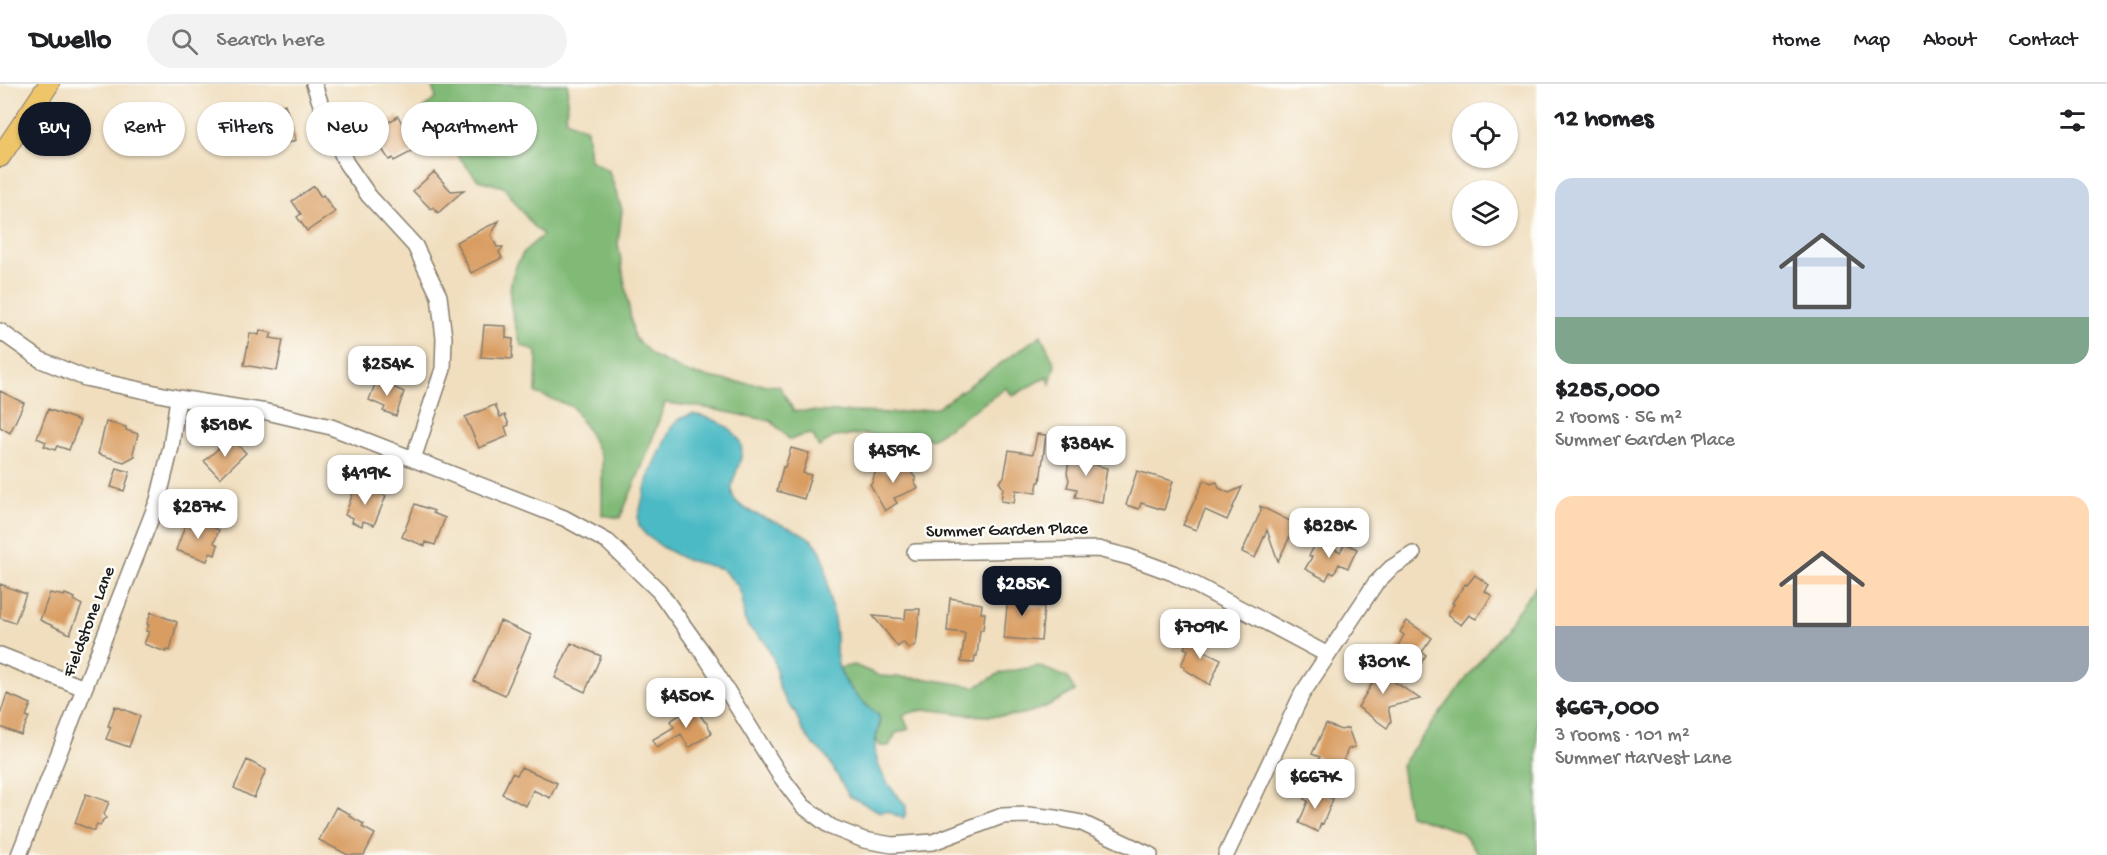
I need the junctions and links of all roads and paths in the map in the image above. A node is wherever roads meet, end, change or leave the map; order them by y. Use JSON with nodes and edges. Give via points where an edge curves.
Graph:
{"nodes":[{"id":1,"x":49,"y":84,"type":"edge"},
{"id":2,"x":314,"y":84,"type":"edge"},
{"id":3,"x":0,"y":157,"type":"edge"},
{"id":4,"x":0,"y":331,"type":"edge"},
{"id":5,"x":178,"y":398,"type":"junction"},
{"id":6,"x":413,"y":459,"type":"junction"},
{"id":7,"x":915,"y":552,"type":"dead end"},
{"id":8,"x":1413,"y":554,"type":"dead end"},
{"id":9,"x":0,"y":655,"type":"edge"},
{"id":10,"x":1328,"y":655,"type":"junction"},
{"id":11,"x":84,"y":688,"type":"junction"},
{"id":12,"x":19,"y":855,"type":"edge"},
{"id":13,"x":1150,"y":855,"type":"edge"},
{"id":14,"x":1226,"y":855,"type":"edge"}],
"edges":[{"from":1,"to":3,"type":"main road"},
{"from":2,"to":6,"type":"street","via":[[346,163],[369,196],[415,246],[439,296],[443,369]]},
{"from":4,"to":5,"type":"street","via":[[41,360],[85,378]]},
{"from":5,"to":6,"type":"street","via":[[331,427]]},
{"from":5,"to":11,"type":"street","name":"Fieldstone Lane","via":[[158,500]]},
{"from":6,"to":13,"type":"street","via":[[564,518],[608,542],[659,591],[708,660],[779,774],[803,806],[831,827],[864,840],[892,845],[933,842],[1002,816],[1028,815],[1082,824]]},
{"from":7,"to":10,"type":"street","name":"Summer Garden Place","via":[[1098,549],[1173,573]]},
{"from":8,"to":10,"type":"street","via":[[1375,584]]},
{"from":9,"to":11,"type":"street"},
{"from":10,"to":14,"type":"street","via":[[1302,694]]},
{"from":11,"to":12,"type":"street","name":"Fieldstone Lane"}]}
